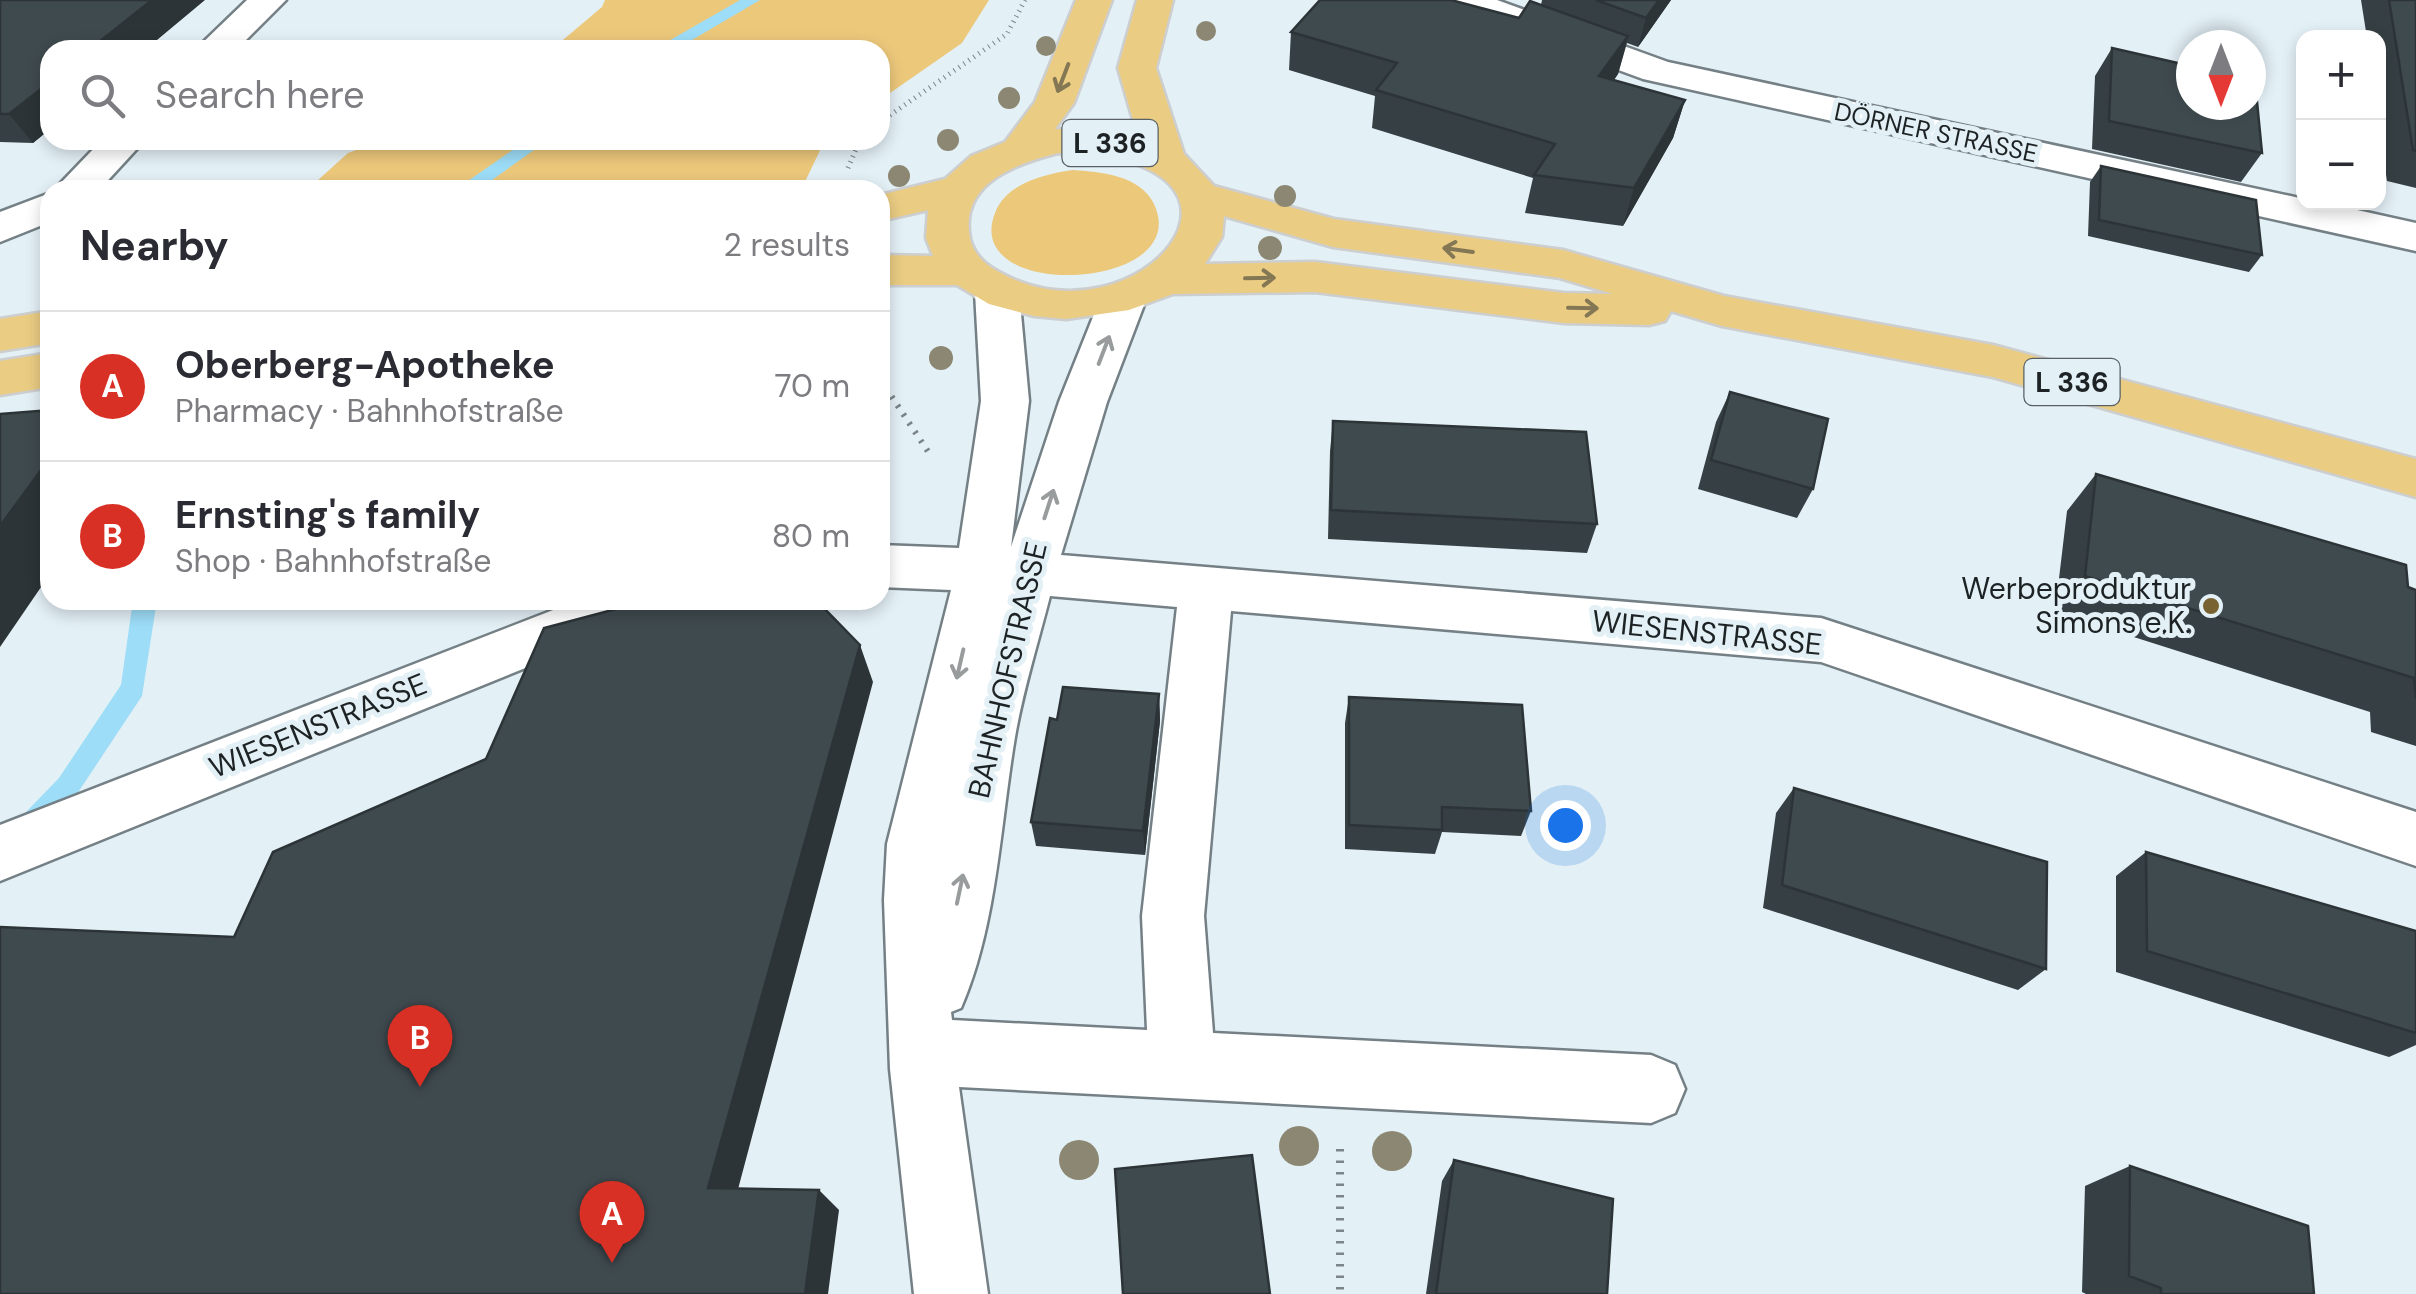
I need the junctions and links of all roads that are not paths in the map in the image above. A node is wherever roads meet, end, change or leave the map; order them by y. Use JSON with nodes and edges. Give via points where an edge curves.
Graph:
{"nodes":[{"id":1,"x":268,"y":0,"type":"edge"},
{"id":2,"x":1094,"y":0,"type":"edge"},
{"id":3,"x":1463,"y":0,"type":"edge"},
{"id":4,"x":1157,"y":2,"type":"edge"},
{"id":5,"x":225,"y":40,"type":"edge"},
{"id":6,"x":115,"y":150,"type":"edge"},
{"id":7,"x":1020,"y":150,"type":"junction"},
{"id":8,"x":1166,"y":161,"type":"junction"},
{"id":9,"x":85,"y":180,"type":"edge"},
{"id":10,"x":958,"y":189,"type":"junction"},
{"id":11,"x":1198,"y":194,"type":"junction"},
{"id":12,"x":890,"y":206,"type":"edge"},
{"id":13,"x":40,"y":210,"type":"edge"},
{"id":14,"x":0,"y":228,"type":"edge"},
{"id":15,"x":2416,"y":237,"type":"edge"},
{"id":16,"x":890,"y":271,"type":"edge"},
{"id":17,"x":981,"y":282,"type":"junction"},
{"id":18,"x":1143,"y":288,"type":"junction"},
{"id":19,"x":1722,"y":311,"type":"junction"},
{"id":20,"x":40,"y":329,"type":"edge"},
{"id":21,"x":0,"y":335,"type":"edge"},
{"id":22,"x":40,"y":372,"type":"edge"},
{"id":23,"x":0,"y":378,"type":"edge"},
{"id":24,"x":2416,"y":478,"type":"edge"},
{"id":25,"x":890,"y":566,"type":"edge"},
{"id":26,"x":1006,"y":571,"type":"junction"},
{"id":27,"x":1206,"y":588,"type":"junction"},
{"id":28,"x":612,"y":610,"type":"edge"},
{"id":29,"x":2416,"y":838,"type":"edge"},
{"id":30,"x":0,"y":852,"type":"edge"},
{"id":31,"x":923,"y":1052,"type":"junction"},
{"id":32,"x":1182,"y":1065,"type":"junction"},
{"id":33,"x":1651,"y":1089,"type":"dead end"},
{"id":34,"x":950,"y":1294,"type":"edge"}],
"edges":[{"from":1,"to":5,"type":"street"},
{"from":2,"to":7,"type":"main road","one_way":true,"via":[[1054,104]]},
{"from":3,"to":15,"type":"street","name":"DÖRNER STRASSE","via":[[1656,71]]},
{"from":4,"to":8,"type":"main road","via":[[1137,68]]},
{"from":6,"to":9,"type":"street"},
{"from":7,"to":8,"type":"main road","number":"L 336","via":[[1097,141]]},
{"from":7,"to":10,"type":"main road","number":"L 336","via":[[985,166]]},
{"from":8,"to":11,"type":"main road","number":"L 336"},
{"from":10,"to":12,"type":"main road","number":"L 336"},
{"from":10,"to":17,"type":"main road","via":[[944,231],[950,252]]},
{"from":11,"to":18,"type":"main road","via":[[1204,216],[1200,239],[1185,260]]},
{"from":19,"to":11,"type":"main road","number":"L 336","one_way":true,"via":[[1563,264],[1333,233]]},
{"from":13,"to":14,"type":"street"},
{"from":16,"to":17,"type":"main road","number":"L 336"},
{"from":17,"to":18,"type":"main road","number":"L 336","via":[[1037,303],[1081,304]]},
{"from":17,"to":26,"type":"street","name":"BAHNHOFSTRASSE","via":[[1005,401]]},
{"from":18,"to":19,"type":"main road","number":"L 336","one_way":true,"via":[[1316,277],[1564,308]]},
{"from":26,"to":18,"type":"street","name":"BAHNHOFSTRASSE","one_way":true},
{"from":19,"to":24,"type":"main road","number":"L 336","via":[[1992,360]]},
{"from":20,"to":21,"type":"main road"},
{"from":22,"to":23,"type":"main road"},
{"from":25,"to":26,"type":"street","name":"WIESENSTRASSE"},
{"from":26,"to":27,"type":"street","name":"WIESENSTRASSE"},
{"from":26,"to":31,"type":"street","name":"BAHNHOFSTRASSE","via":[[917,844]]},
{"from":27,"to":29,"type":"street","name":"WIESENSTRASSE","via":[[1821,640]]},
{"from":27,"to":32,"type":"street","via":[[1173,916]]},
{"from":28,"to":30,"type":"street","name":"WIESENSTRASSE"},
{"from":31,"to":32,"type":"street"},
{"from":31,"to":34,"type":"street","name":"BAHNHOFSTRASSE"},
{"from":32,"to":33,"type":"street"}]}
